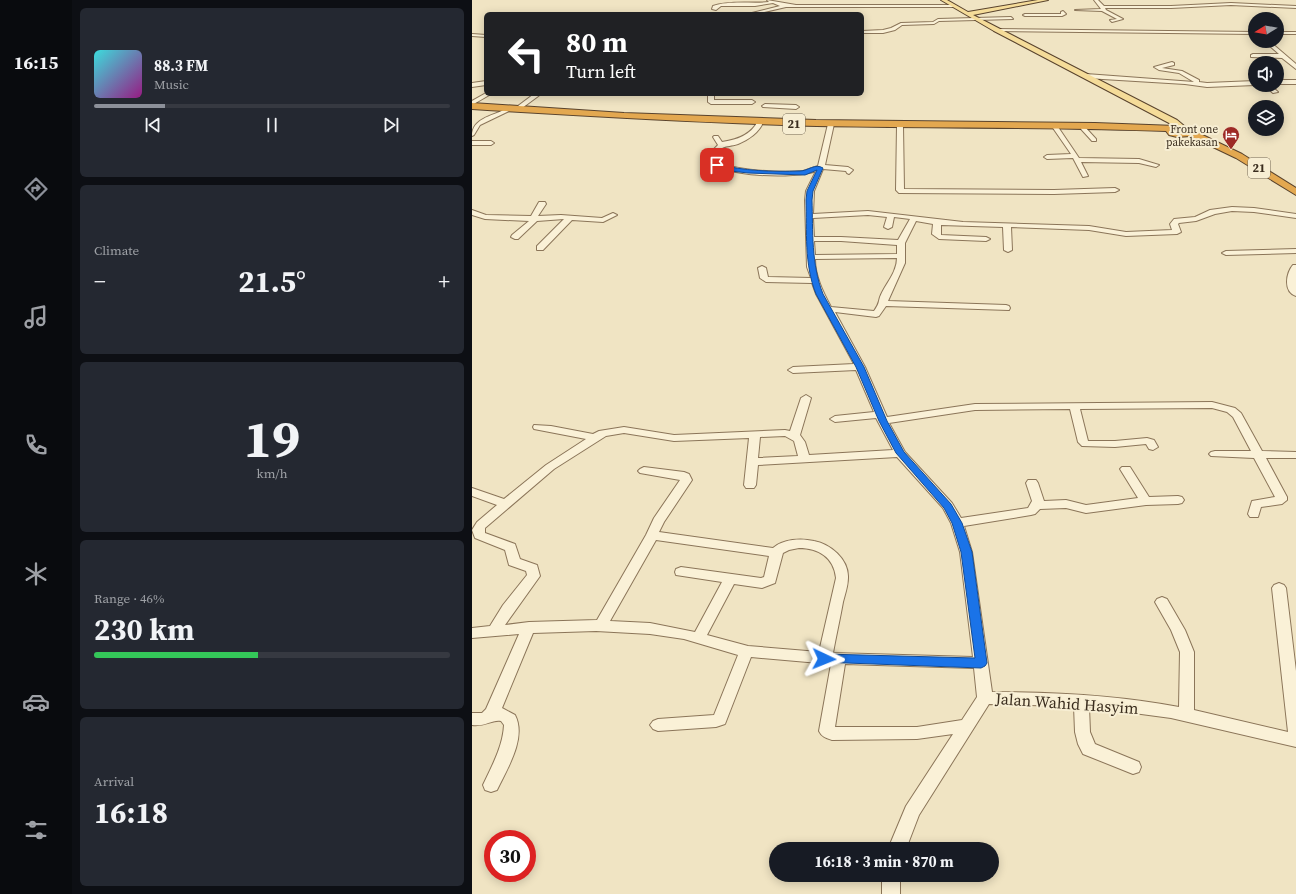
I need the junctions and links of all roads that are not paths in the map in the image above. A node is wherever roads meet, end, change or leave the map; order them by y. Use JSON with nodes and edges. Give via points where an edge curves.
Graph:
{"nodes":[{"id":1,"x":769,"y":0,"type":"edge"},
{"id":2,"x":831,"y":0,"type":"edge"},
{"id":3,"x":943,"y":0,"type":"edge"},
{"id":4,"x":1046,"y":0,"type":"edge"},
{"id":5,"x":1096,"y":0,"type":"edge"},
{"id":6,"x":774,"y":2,"type":"junction"},
{"id":7,"x":1278,"y":2,"type":"dead end"},
{"id":8,"x":1022,"y":4,"type":"junction"},
{"id":9,"x":787,"y":5,"type":"junction"},
{"id":10,"x":826,"y":6,"type":"junction"},
{"id":11,"x":954,"y":6,"type":"junction"},
{"id":12,"x":862,"y":7,"type":"junction"},
{"id":13,"x":874,"y":7,"type":"junction"},
{"id":14,"x":1284,"y":7,"type":"junction"},
{"id":15,"x":1296,"y":7,"type":"edge"},
{"id":16,"x":1103,"y":8,"type":"junction"},
{"id":17,"x":714,"y":9,"type":"dead end"},
{"id":18,"x":1076,"y":10,"type":"dead end"},
{"id":19,"x":1290,"y":11,"type":"dead end"},
{"id":20,"x":758,"y":12,"type":"edge"},
{"id":21,"x":855,"y":12,"type":"edge"},
{"id":22,"x":870,"y":12,"type":"dead end"},
{"id":23,"x":1063,"y":12,"type":"dead end"},
{"id":24,"x":967,"y":14,"type":"junction"},
{"id":25,"x":1011,"y":18,"type":"dead end"},
{"id":26,"x":975,"y":19,"type":"junction"},
{"id":27,"x":1112,"y":21,"type":"dead end"},
{"id":28,"x":996,"y":30,"type":"junction"},
{"id":29,"x":864,"y":32,"type":"edge"},
{"id":30,"x":1248,"y":33,"type":"edge"},
{"id":31,"x":1284,"y":33,"type":"edge"},
{"id":32,"x":1296,"y":33,"type":"edge"},
{"id":33,"x":472,"y":35,"type":"edge"},
{"id":34,"x":484,"y":36,"type":"edge"},
{"id":35,"x":1273,"y":48,"type":"edge"},
{"id":36,"x":1282,"y":56,"type":"edge"},
{"id":37,"x":1284,"y":58,"type":"edge"},
{"id":38,"x":1172,"y":64,"type":"dead end"},
{"id":39,"x":1296,"y":67,"type":"edge"},
{"id":40,"x":1086,"y":76,"type":"junction"},
{"id":41,"x":1284,"y":82,"type":"edge"},
{"id":42,"x":1198,"y":83,"type":"junction"},
{"id":43,"x":1248,"y":83,"type":"edge"},
{"id":44,"x":1295,"y":83,"type":"edge"},
{"id":45,"x":483,"y":84,"type":"edge"},
{"id":46,"x":472,"y":85,"type":"edge"},
{"id":47,"x":1207,"y":85,"type":"junction"},
{"id":48,"x":1223,"y":89,"type":"dead end"},
{"id":49,"x":484,"y":96,"type":"edge"},
{"id":50,"x":535,"y":96,"type":"edge"},
{"id":51,"x":711,"y":96,"type":"edge"},
{"id":52,"x":794,"y":100,"type":"dead end"},
{"id":53,"x":752,"y":102,"type":"dead end"},
{"id":54,"x":472,"y":103,"type":"edge"},
{"id":55,"x":765,"y":106,"type":"dead end"},
{"id":56,"x":472,"y":107,"type":"edge"},
{"id":57,"x":516,"y":110,"type":"junction"},
{"id":58,"x":506,"y":111,"type":"junction"},
{"id":59,"x":796,"y":115,"type":"junction"},
{"id":60,"x":760,"y":122,"type":"junction"},
{"id":61,"x":831,"y":124,"type":"junction"},
{"id":62,"x":474,"y":126,"type":"edge"},
{"id":63,"x":900,"y":126,"type":"junction"},
{"id":64,"x":1003,"y":126,"type":"junction"},
{"id":65,"x":1056,"y":128,"type":"junction"},
{"id":66,"x":1083,"y":128,"type":"junction"},
{"id":67,"x":1179,"y":130,"type":"junction"},
{"id":68,"x":472,"y":134,"type":"edge"},
{"id":69,"x":716,"y":137,"type":"dead end"},
{"id":70,"x":1094,"y":140,"type":"dead end"},
{"id":71,"x":472,"y":143,"type":"edge"},
{"id":72,"x":491,"y":143,"type":"dead end"},
{"id":73,"x":725,"y":144,"type":"junction"},
{"id":74,"x":1047,"y":157,"type":"dead end"},
{"id":75,"x":1076,"y":158,"type":"junction"},
{"id":76,"x":1156,"y":165,"type":"dead end"},
{"id":77,"x":820,"y":167,"type":"junction"},
{"id":78,"x":849,"y":172,"type":"dead end"},
{"id":79,"x":1085,"y":176,"type":"dead end"},
{"id":80,"x":1115,"y":190,"type":"dead end"},
{"id":81,"x":1296,"y":192,"type":"edge"},
{"id":82,"x":1296,"y":199,"type":"edge"},
{"id":83,"x":542,"y":204,"type":"dead end"},
{"id":84,"x":472,"y":212,"type":"edge"},
{"id":85,"x":613,"y":215,"type":"dead end"},
{"id":86,"x":891,"y":215,"type":"junction"},
{"id":87,"x":809,"y":216,"type":"junction"},
{"id":88,"x":1296,"y":216,"type":"edge"},
{"id":89,"x":570,"y":218,"type":"junction"},
{"id":90,"x":914,"y":218,"type":"junction"},
{"id":91,"x":534,"y":219,"type":"junction"},
{"id":92,"x":937,"y":222,"type":"junction"},
{"id":93,"x":1007,"y":225,"type":"junction"},
{"id":94,"x":888,"y":226,"type":"dead end"},
{"id":95,"x":515,"y":237,"type":"dead end"},
{"id":96,"x":810,"y":239,"type":"junction"},
{"id":97,"x":986,"y":239,"type":"dead end"},
{"id":98,"x":901,"y":243,"type":"junction"},
{"id":99,"x":540,"y":248,"type":"dead end"},
{"id":100,"x":1008,"y":250,"type":"dead end"},
{"id":101,"x":1296,"y":251,"type":"edge"},
{"id":102,"x":1226,"y":253,"type":"dead end"},
{"id":103,"x":901,"y":256,"type":"junction"},
{"id":104,"x":811,"y":257,"type":"junction"},
{"id":105,"x":1296,"y":267,"type":"edge"},
{"id":106,"x":762,"y":268,"type":"dead end"},
{"id":107,"x":814,"y":281,"type":"junction"},
{"id":108,"x":1296,"y":293,"type":"edge"},
{"id":109,"x":884,"y":303,"type":"junction"},
{"id":110,"x":1006,"y":308,"type":"dead end"},
{"id":111,"x":828,"y":309,"type":"junction"},
{"id":112,"x":860,"y":367,"type":"junction"},
{"id":113,"x":793,"y":370,"type":"dead end"},
{"id":114,"x":806,"y":398,"type":"dead end"},
{"id":115,"x":1074,"y":405,"type":"junction"},
{"id":116,"x":882,"y":417,"type":"junction"},
{"id":117,"x":835,"y":419,"type":"dead end"},
{"id":118,"x":538,"y":428,"type":"dead end"},
{"id":119,"x":755,"y":435,"type":"junction"},
{"id":120,"x":794,"y":435,"type":"junction"},
{"id":121,"x":595,"y":438,"type":"junction"},
{"id":122,"x":1152,"y":447,"type":"dead end"},
{"id":123,"x":900,"y":453,"type":"junction"},
{"id":124,"x":1214,"y":454,"type":"dead end"},
{"id":125,"x":1259,"y":454,"type":"junction"},
{"id":126,"x":1296,"y":455,"type":"edge"},
{"id":127,"x":805,"y":459,"type":"junction"},
{"id":128,"x":752,"y":462,"type":"junction"},
{"id":129,"x":1126,"y":470,"type":"dead end"},
{"id":130,"x":644,"y":472,"type":"dead end"},
{"id":131,"x":1032,"y":483,"type":"dead end"},
{"id":132,"x":750,"y":485,"type":"dead end"},
{"id":133,"x":472,"y":492,"type":"edge"},
{"id":134,"x":1178,"y":500,"type":"dead end"},
{"id":135,"x":1146,"y":501,"type":"junction"},
{"id":136,"x":506,"y":504,"type":"junction"},
{"id":137,"x":1037,"y":505,"type":"junction"},
{"id":138,"x":1254,"y":514,"type":"dead end"},
{"id":139,"x":957,"y":523,"type":"junction"},
{"id":140,"x":652,"y":535,"type":"junction"},
{"id":141,"x":777,"y":552,"type":"junction"},
{"id":142,"x":681,"y":572,"type":"dead end"},
{"id":143,"x":730,"y":579,"type":"junction"},
{"id":144,"x":1280,"y":588,"type":"dead end"},
{"id":145,"x":1162,"y":602,"type":"dead end"},
{"id":146,"x":529,"y":627,"type":"junction"},
{"id":147,"x":600,"y":627,"type":"junction"},
{"id":148,"x":494,"y":631,"type":"junction"},
{"id":149,"x":472,"y":633,"type":"edge"},
{"id":150,"x":699,"y":638,"type":"junction"},
{"id":151,"x":746,"y":651,"type":"junction"},
{"id":152,"x":824,"y":659,"type":"junction"},
{"id":153,"x":839,"y":659,"type":"junction"},
{"id":154,"x":981,"y":663,"type":"junction"},
{"id":155,"x":985,"y":698,"type":"junction"},
{"id":156,"x":1081,"y":701,"type":"junction"},
{"id":157,"x":492,"y":713,"type":"junction"},
{"id":158,"x":1186,"y":714,"type":"junction"},
{"id":159,"x":472,"y":719,"type":"edge"},
{"id":160,"x":658,"y":724,"type":"dead end"},
{"id":161,"x":966,"y":726,"type":"junction"},
{"id":162,"x":1296,"y":732,"type":"edge"},
{"id":163,"x":1296,"y":740,"type":"edge"},
{"id":164,"x":1133,"y":767,"type":"dead end"},
{"id":165,"x":491,"y":785,"type":"dead end"},
{"id":166,"x":900,"y":842,"type":"edge"},
{"id":167,"x":891,"y":882,"type":"edge"},
{"id":168,"x":891,"y":894,"type":"edge"}],
"edges":[{"from":1,"to":6,"type":"street"},
{"from":2,"to":10,"type":"street"},
{"from":3,"to":11,"type":"main road"},
{"from":4,"to":8,"type":"main road"},
{"from":5,"to":16,"type":"street"},
{"from":6,"to":9,"type":"street"},
{"from":6,"to":17,"type":"street","via":[[720,5]]},
{"from":7,"to":14,"type":"street"},
{"from":8,"to":23,"type":"street","via":[[1025,16],[1062,15]]},
{"from":8,"to":24,"type":"main road"},
{"from":9,"to":10,"type":"street"},
{"from":9,"to":20,"type":"street"},
{"from":10,"to":12,"type":"street"},
{"from":11,"to":13,"type":"street"},
{"from":11,"to":24,"type":"main road"},
{"from":12,"to":13,"type":"street"},
{"from":12,"to":21,"type":"street"},
{"from":13,"to":22,"type":"street"},
{"from":14,"to":15,"type":"street"},
{"from":14,"to":16,"type":"street","via":[[1226,4]]},
{"from":14,"to":19,"type":"street"},
{"from":16,"to":18,"type":"street"},
{"from":16,"to":27,"type":"street","via":[[1121,19]]},
{"from":24,"to":26,"type":"main road"},
{"from":25,"to":26,"type":"street"},
{"from":26,"to":28,"type":"main road"},
{"from":26,"to":29,"type":"street","via":[[900,24],[892,30]]},
{"from":28,"to":30,"type":"street"},
{"from":28,"to":40,"type":"main road"},
{"from":31,"to":32,"type":"street"},
{"from":33,"to":34,"type":"street"},
{"from":35,"to":36,"type":"street"},
{"from":37,"to":39,"type":"street"},
{"from":38,"to":42,"type":"street","via":[[1157,67],[1183,73]]},
{"from":40,"to":42,"type":"street"},
{"from":40,"to":67,"type":"main road"},
{"from":41,"to":44,"type":"street"},
{"from":42,"to":47,"type":"street"},
{"from":43,"to":47,"type":"street"},
{"from":45,"to":46,"type":"street"},
{"from":47,"to":48,"type":"street"},
{"from":49,"to":54,"type":"street"},
{"from":50,"to":57,"type":"street"},
{"from":51,"to":53,"type":"street","via":[[710,102]]},
{"from":52,"to":59,"type":"street"},
{"from":55,"to":59,"type":"street"},
{"from":56,"to":57,"type":"highway","number":"21"},
{"from":56,"to":58,"type":"highway","number":"21"},
{"from":57,"to":59,"type":"highway","number":"21"},
{"from":58,"to":60,"type":"highway","number":"21"},
{"from":58,"to":62,"type":"street"},
{"from":59,"to":61,"type":"highway","number":"21"},
{"from":60,"to":61,"type":"highway","number":"21"},
{"from":60,"to":73,"type":"street","via":[[758,129],[742,140]]},
{"from":61,"to":63,"type":"highway","number":"21"},
{"from":61,"to":64,"type":"highway","number":"21"},
{"from":61,"to":77,"type":"street"},
{"from":62,"to":68,"type":"street"},
{"from":63,"to":64,"type":"highway","number":"21"},
{"from":63,"to":80,"type":"street","via":[[902,191]]},
{"from":64,"to":65,"type":"highway","number":"21"},
{"from":64,"to":67,"type":"highway","number":"21","via":[[1109,126]]},
{"from":65,"to":66,"type":"highway","number":"21"},
{"from":65,"to":75,"type":"street"},
{"from":66,"to":67,"type":"highway","number":"21"},
{"from":66,"to":70,"type":"street"},
{"from":67,"to":81,"type":"highway","number":"21","via":[[1239,156]]},
{"from":67,"to":82,"type":"highway","number":"21","via":[[1239,160]]},
{"from":69,"to":73,"type":"street","via":[[718,143]]},
{"from":71,"to":72,"type":"street"},
{"from":73,"to":77,"type":"street","via":[[714,151],[712,161],[731,169],[748,172],[801,173]]},
{"from":74,"to":75,"type":"street"},
{"from":75,"to":76,"type":"street","via":[[1139,161]]},
{"from":75,"to":79,"type":"street"},
{"from":77,"to":78,"type":"street","via":[[848,169]]},
{"from":77,"to":87,"type":"street","via":[[810,191]]},
{"from":83,"to":91,"type":"street"},
{"from":84,"to":91,"type":"street","via":[[485,217]]},
{"from":85,"to":89,"type":"street","via":[[600,220]]},
{"from":86,"to":87,"type":"street"},
{"from":86,"to":90,"type":"street"},
{"from":86,"to":94,"type":"street"},
{"from":87,"to":96,"type":"street"},
{"from":88,"to":93,"type":"street","via":[[1248,209],[1220,210],[1196,219],[1177,222],[1174,224],[1177,232],[1138,234],[1089,228]]},
{"from":89,"to":91,"type":"street"},
{"from":89,"to":99,"type":"street"},
{"from":90,"to":92,"type":"street"},
{"from":90,"to":98,"type":"street"},
{"from":91,"to":95,"type":"street"},
{"from":92,"to":93,"type":"street"},
{"from":92,"to":97,"type":"street","via":[[936,234],[939,237]]},
{"from":93,"to":100,"type":"street"},
{"from":96,"to":98,"type":"street"},
{"from":96,"to":104,"type":"street"},
{"from":98,"to":103,"type":"street"},
{"from":101,"to":102,"type":"street"},
{"from":103,"to":104,"type":"street"},
{"from":103,"to":109,"type":"street","via":[[901,264]]},
{"from":104,"to":107,"type":"street"},
{"from":105,"to":108,"type":"street","via":[[1290,278]]},
{"from":106,"to":107,"type":"street","via":[[766,279]]},
{"from":107,"to":111,"type":"street"},
{"from":109,"to":110,"type":"street"},
{"from":109,"to":111,"type":"street","via":[[876,314]]},
{"from":111,"to":112,"type":"street"},
{"from":112,"to":113,"type":"street"},
{"from":112,"to":116,"type":"street"},
{"from":114,"to":120,"type":"street"},
{"from":115,"to":116,"type":"street","via":[[961,408]]},
{"from":115,"to":122,"type":"street","via":[[1083,442],[1086,444],[1147,441]]},
{"from":115,"to":125,"type":"street","via":[[1212,405],[1225,408],[1238,415]]},
{"from":116,"to":117,"type":"street"},
{"from":116,"to":123,"type":"street"},
{"from":118,"to":121,"type":"street","via":[[552,428]]},
{"from":119,"to":120,"type":"street"},
{"from":119,"to":121,"type":"street","via":[[674,438],[624,430],[603,433]]},
{"from":119,"to":128,"type":"street"},
{"from":120,"to":127,"type":"street","via":[[800,440]]},
{"from":121,"to":136,"type":"street","via":[[550,467]]},
{"from":123,"to":127,"type":"street"},
{"from":123,"to":139,"type":"street","via":[[948,506]]},
{"from":124,"to":125,"type":"street"},
{"from":125,"to":126,"type":"street"},
{"from":125,"to":138,"type":"street","via":[[1281,500],[1256,504]]},
{"from":127,"to":128,"type":"street"},
{"from":128,"to":132,"type":"street"},
{"from":129,"to":135,"type":"street"},
{"from":130,"to":140,"type":"street","via":[[680,475],[686,480],[658,521]]},
{"from":131,"to":137,"type":"street"},
{"from":133,"to":136,"type":"street"},
{"from":134,"to":135,"type":"street"},
{"from":135,"to":137,"type":"street","via":[[1086,509],[1066,504]]},
{"from":136,"to":148,"type":"street","via":[[478,530],[480,535],[511,547],[514,562],[532,568],[534,576]]},
{"from":137,"to":139,"type":"street","via":[[1031,511]]},
{"from":139,"to":154,"type":"street","via":[[966,552]]},
{"from":140,"to":141,"type":"street"},
{"from":140,"to":147,"type":"street"},
{"from":141,"to":143,"type":"street","via":[[770,580],[762,583]]},
{"from":141,"to":152,"type":"street","via":[[794,544],[820,546],[840,565],[842,578]]},
{"from":142,"to":143,"type":"street"},
{"from":143,"to":150,"type":"street"},
{"from":144,"to":162,"type":"street"},
{"from":145,"to":158,"type":"street","via":[[1187,652]]},
{"from":146,"to":147,"type":"street"},
{"from":146,"to":148,"type":"street"},
{"from":146,"to":157,"type":"street"},
{"from":147,"to":150,"type":"street","via":[[651,629]]},
{"from":148,"to":149,"type":"street"},
{"from":150,"to":151,"type":"street"},
{"from":151,"to":152,"type":"street"},
{"from":151,"to":160,"type":"street","via":[[720,720]]},
{"from":152,"to":153,"type":"street"},
{"from":153,"to":154,"type":"street"},
{"from":153,"to":161,"type":"street","via":[[826,730],[832,734],[917,733]]},
{"from":154,"to":155,"type":"street"},
{"from":155,"to":156,"type":"street","name":"Jalan Wahid Hasyim"},
{"from":155,"to":161,"type":"street","name":"Jalan Wahid Hasyim"},
{"from":156,"to":158,"type":"street","name":"Jalan Wahid Hasyim"},
{"from":156,"to":164,"type":"street","via":[[1084,738],[1089,749]]},
{"from":157,"to":159,"type":"street","via":[[490,717],[481,720]]},
{"from":157,"to":165,"type":"street","via":[[507,716],[512,726],[507,749]]},
{"from":158,"to":163,"type":"street","name":"Jalan Wahid Hasyim"},
{"from":161,"to":166,"type":"street","name":"Jalan Wahid Hasyim","via":[[912,811]]},
{"from":167,"to":168,"type":"street"}]}
